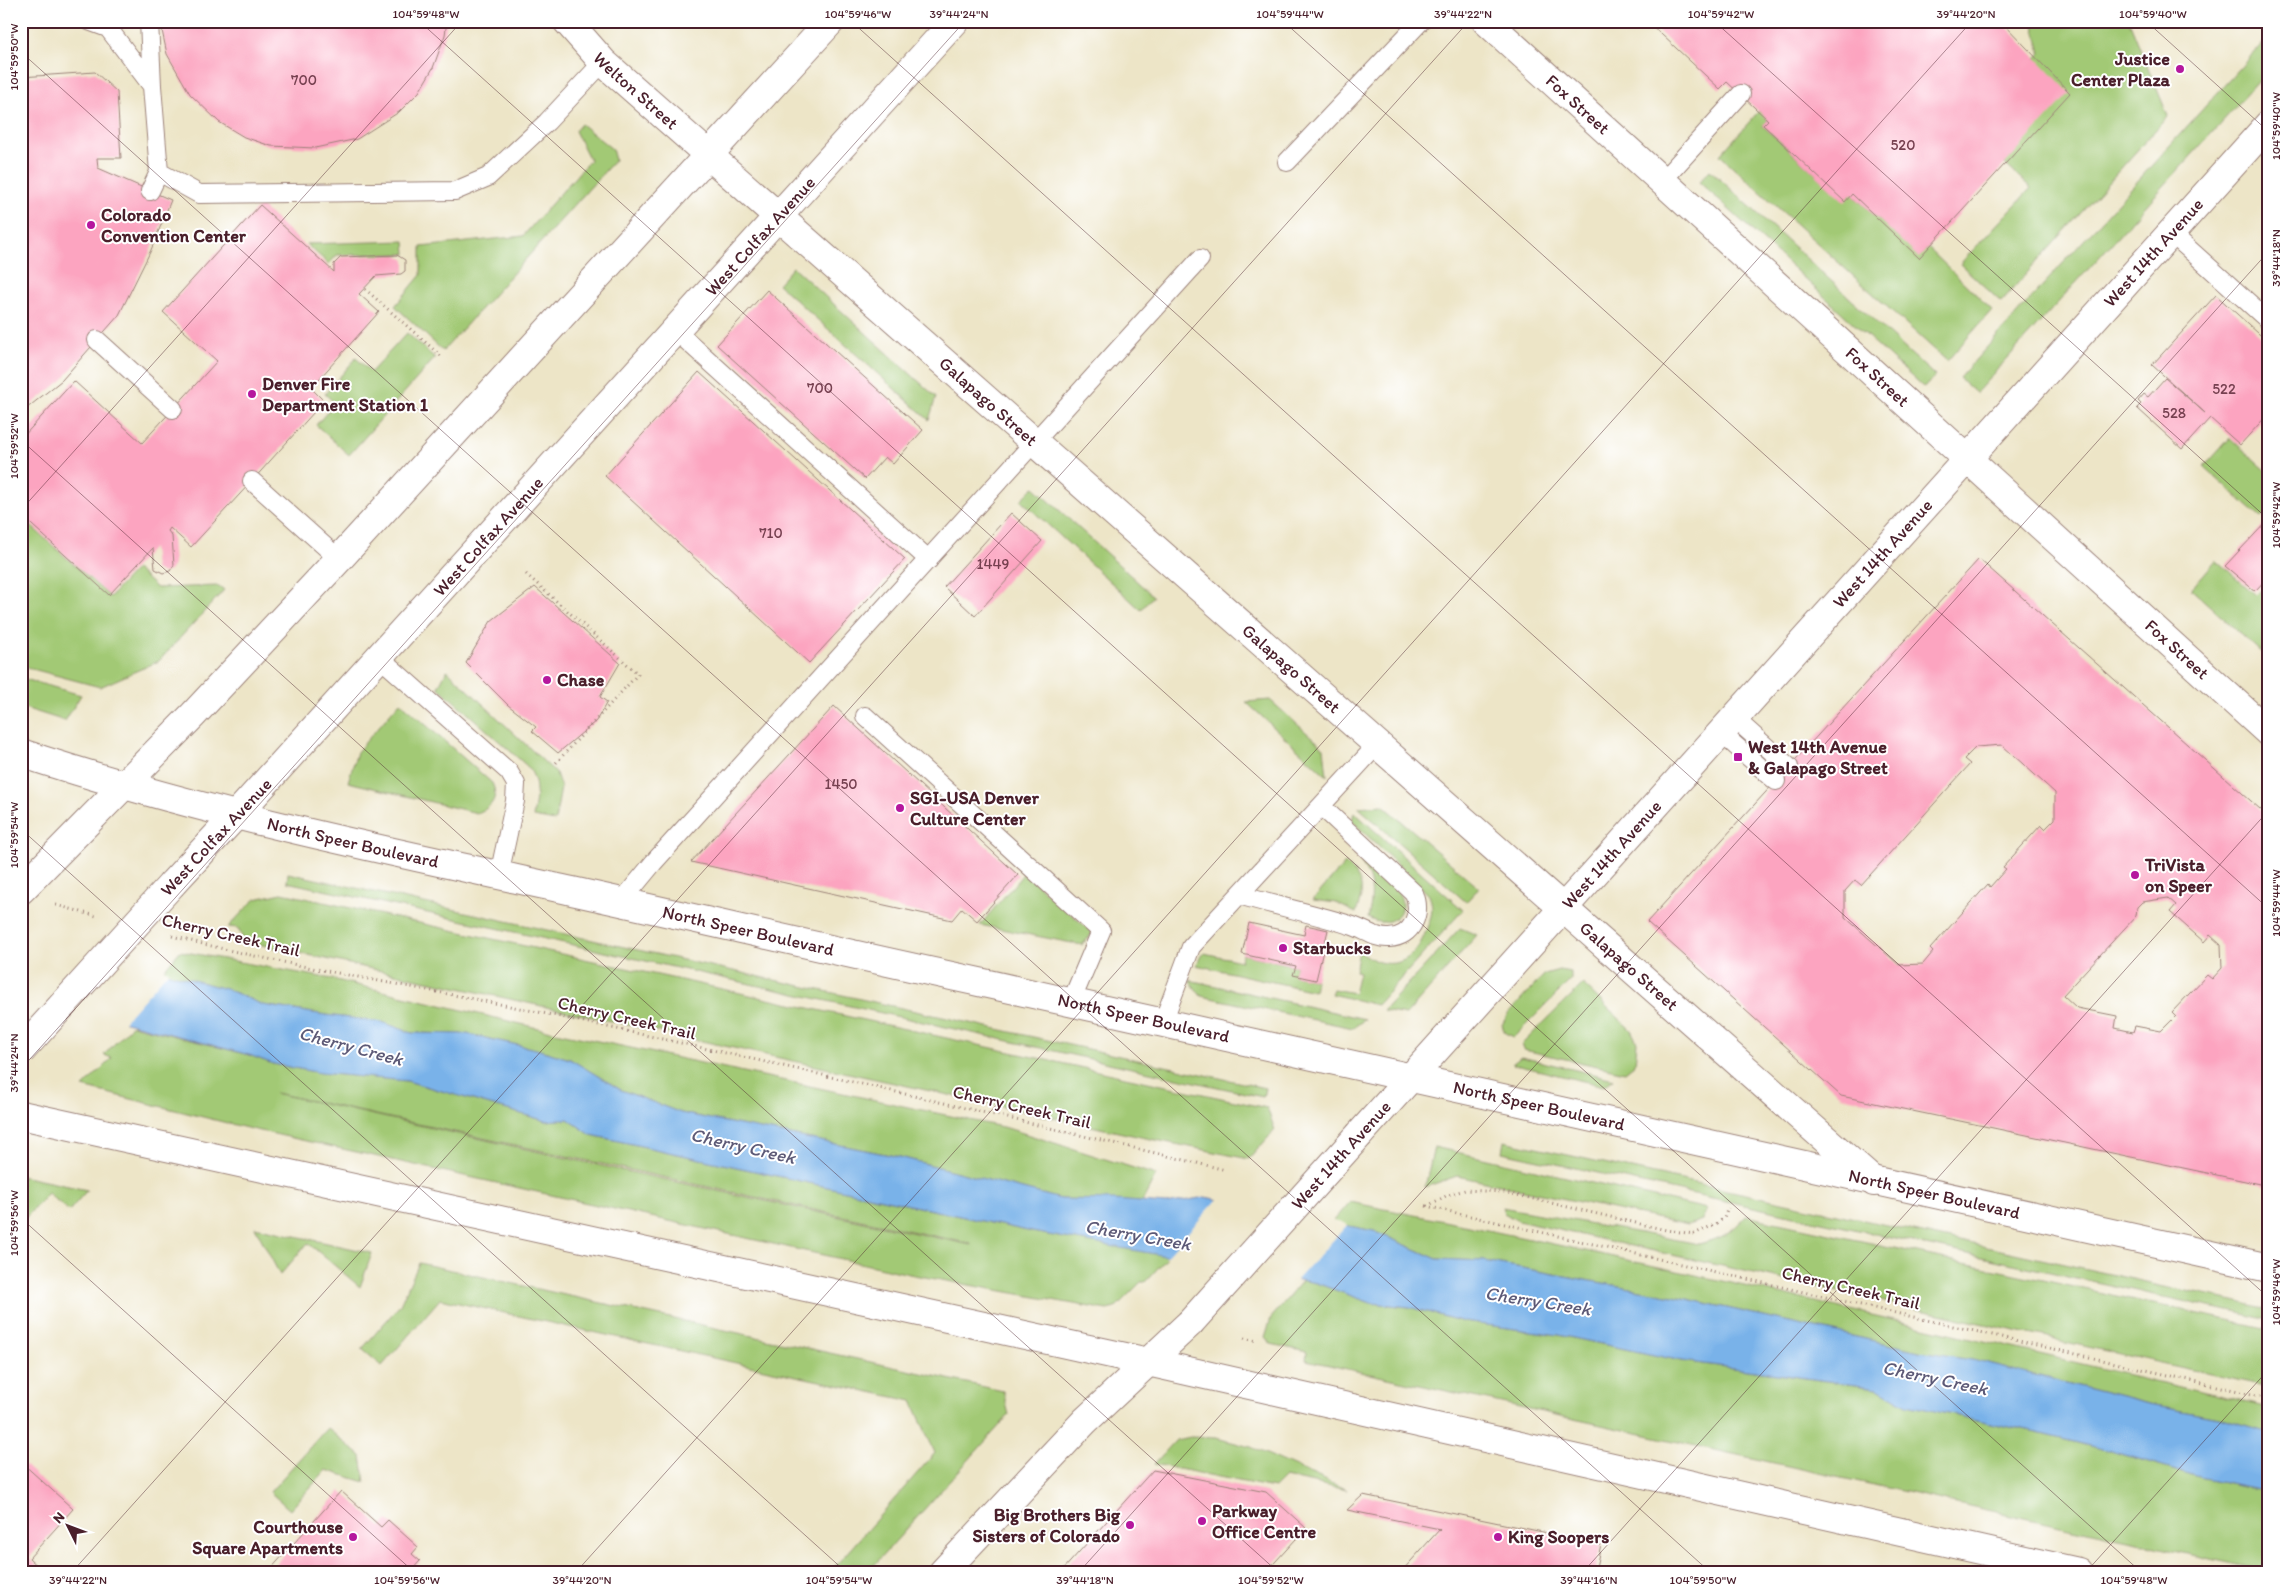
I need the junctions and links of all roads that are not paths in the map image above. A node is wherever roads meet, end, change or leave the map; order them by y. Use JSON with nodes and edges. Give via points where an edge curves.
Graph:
{"nodes":[{"id":1,"x":89,"y":21,"type":"edge"},
{"id":2,"x":150,"y":21,"type":"edge"},
{"id":3,"x":567,"y":21,"type":"edge"},
{"id":4,"x":831,"y":21,"type":"edge"},
{"id":5,"x":954,"y":21,"type":"edge"},
{"id":6,"x":1421,"y":21,"type":"edge"},
{"id":7,"x":1486,"y":21,"type":"edge"},
{"id":8,"x":603,"y":62,"type":"junction"},
{"id":9,"x":152,"y":86,"type":"junction"},
{"id":10,"x":1741,"y":94,"type":"dead end"},
{"id":11,"x":2269,"y":124,"type":"edge"},
{"id":12,"x":708,"y":155,"type":"junction"},
{"id":13,"x":1287,"y":162,"type":"dead end"},
{"id":14,"x":159,"y":172,"type":"junction"},
{"id":15,"x":1662,"y":181,"type":"junction"},
{"id":16,"x":150,"y":190,"type":"dead end"},
{"id":17,"x":778,"y":217,"type":"junction"},
{"id":18,"x":2171,"y":233,"type":"junction"},
{"id":19,"x":1200,"y":258,"type":"dead end"},
{"id":20,"x":2269,"y":321,"type":"edge"},
{"id":21,"x":675,"y":330,"type":"junction"},
{"id":22,"x":97,"y":340,"type":"dead end"},
{"id":23,"x":173,"y":409,"type":"dead end"},
{"id":24,"x":1035,"y":443,"type":"junction"},
{"id":25,"x":1968,"y":459,"type":"junction"},
{"id":26,"x":252,"y":481,"type":"dead end"},
{"id":27,"x":339,"y":559,"type":"junction"},
{"id":28,"x":929,"y":560,"type":"junction"},
{"id":29,"x":379,"y":657,"type":"junction"},
{"id":30,"x":865,"y":716,"type":"dead end"},
{"id":31,"x":1728,"y":725,"type":"junction"},
{"id":32,"x":2269,"y":733,"type":"edge"},
{"id":33,"x":1377,"y":745,"type":"junction"},
{"id":34,"x":21,"y":753,"type":"edge"},
{"id":35,"x":1789,"y":767,"type":"dead end"},
{"id":36,"x":1776,"y":781,"type":"dead end"},
{"id":37,"x":124,"y":785,"type":"junction"},
{"id":38,"x":1321,"y":806,"type":"junction"},
{"id":39,"x":238,"y":814,"type":"junction"},
{"id":40,"x":499,"y":875,"type":"junction"},
{"id":41,"x":21,"y":890,"type":"edge"},
{"id":42,"x":1239,"y":895,"type":"junction"},
{"id":43,"x":621,"y":902,"type":"junction"},
{"id":44,"x":1563,"y":908,"type":"junction"},
{"id":45,"x":1071,"y":1002,"type":"junction"},
{"id":46,"x":1163,"y":1022,"type":"junction"},
{"id":47,"x":21,"y":1051,"type":"edge"},
{"id":48,"x":1412,"y":1076,"type":"junction"},
{"id":49,"x":21,"y":1115,"type":"edge"},
{"id":50,"x":1874,"y":1182,"type":"junction"},
{"id":51,"x":2269,"y":1268,"type":"edge"},
{"id":52,"x":1148,"y":1362,"type":"junction"},
{"id":53,"x":943,"y":1572,"type":"edge"},
{"id":54,"x":2078,"y":1572,"type":"edge"}],
"edges":[{"from":1,"to":9,"type":"lane","via":[[108,28]]},
{"from":2,"to":9,"type":"lane"},
{"from":3,"to":8,"type":"main road","name":"Welton Street"},
{"from":4,"to":12,"type":"main road"},
{"from":5,"to":17,"type":"main road","name":"West Colfax Avenue"},
{"from":6,"to":13,"type":"lane"},
{"from":7,"to":15,"type":"main road","name":"Fox Street"},
{"from":8,"to":12,"type":"main road","name":"Welton Street"},
{"from":8,"to":14,"type":"lane","via":[[547,122],[488,176],[455,191],[199,194]]},
{"from":9,"to":14,"type":"lane"},
{"from":10,"to":15,"type":"lane"},
{"from":11,"to":18,"type":"main road","name":"West 14th Avenue"},
{"from":12,"to":17,"type":"main road","name":"Galapago Street"},
{"from":12,"to":27,"type":"main road"},
{"from":14,"to":16,"type":"lane"},
{"from":15,"to":25,"type":"main road","name":"Fox Street"},
{"from":17,"to":21,"type":"main road","name":"West Colfax Avenue"},
{"from":17,"to":24,"type":"main road","name":"Galapago Street"},
{"from":18,"to":20,"type":"lane"},
{"from":18,"to":25,"type":"main road","name":"West 14th Avenue"},
{"from":19,"to":24,"type":"lane"},
{"from":21,"to":28,"type":"lane"},
{"from":21,"to":29,"type":"main road","name":"West Colfax Avenue"},
{"from":22,"to":23,"type":"lane"},
{"from":24,"to":28,"type":"lane"},
{"from":24,"to":33,"type":"main road","name":"Galapago Street"},
{"from":25,"to":31,"type":"main road","name":"West 14th Avenue"},
{"from":25,"to":32,"type":"main road","name":"Fox Street"},
{"from":26,"to":27,"type":"lane"},
{"from":27,"to":37,"type":"main road"},
{"from":28,"to":43,"type":"lane"},
{"from":29,"to":39,"type":"main road","name":"West Colfax Avenue"},
{"from":29,"to":40,"type":"lane","via":[[509,772],[516,784]]},
{"from":30,"to":45,"type":"lane","via":[[1101,931]]},
{"from":31,"to":35,"type":"lane"},
{"from":31,"to":36,"type":"lane"},
{"from":31,"to":44,"type":"main road","name":"West 14th Avenue"},
{"from":33,"to":38,"type":"lane"},
{"from":33,"to":44,"type":"main road","name":"Galapago Street"},
{"from":34,"to":37,"type":"main road","name":"North Speer Boulevard"},
{"from":37,"to":39,"type":"main road","name":"North Speer Boulevard"},
{"from":37,"to":41,"type":"main road"},
{"from":38,"to":42,"type":"lane"},
{"from":38,"to":42,"type":"lane","via":[[1414,894],[1418,912],[1410,928],[1396,937],[1381,938],[1352,926]]},
{"from":39,"to":40,"type":"main road","name":"North Speer Boulevard"},
{"from":39,"to":47,"type":"main road","name":"West Colfax Avenue","bridge":true},
{"from":40,"to":43,"type":"main road","name":"North Speer Boulevard"},
{"from":42,"to":46,"type":"lane","via":[[1191,947]]},
{"from":43,"to":45,"type":"main road","name":"North Speer Boulevard"},
{"from":44,"to":48,"type":"main road","name":"West 14th Avenue"},
{"from":44,"to":50,"type":"main road","name":"Galapago Street"},
{"from":45,"to":46,"type":"main road","name":"North Speer Boulevard"},
{"from":46,"to":48,"type":"main road","name":"North Speer Boulevard"},
{"from":48,"to":50,"type":"main road","name":"North Speer Boulevard"},
{"from":48,"to":52,"type":"main road","name":"West 14th Avenue","bridge":true,"via":[[1190,1323]]},
{"from":49,"to":52,"type":"main road"},
{"from":50,"to":51,"type":"main road","name":"North Speer Boulevard"},
{"from":52,"to":53,"type":"main road","name":"West 14th Avenue","via":[[1085,1421]]},
{"from":52,"to":54,"type":"main road"}]}
